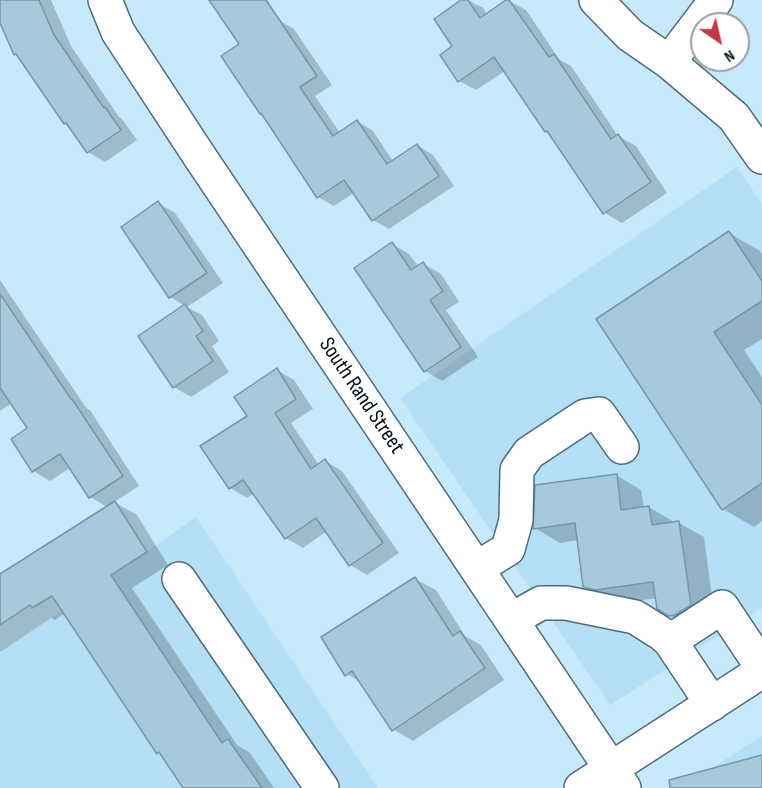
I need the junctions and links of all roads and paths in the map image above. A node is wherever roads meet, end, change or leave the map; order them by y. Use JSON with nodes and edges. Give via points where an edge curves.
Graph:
{"nodes":[{"id":1,"x":105,"y":0,"type":"edge"},
{"id":2,"x":596,"y":0,"type":"edge"},
{"id":3,"x":716,"y":0,"type":"edge"},
{"id":4,"x":669,"y":62,"type":"junction"},
{"id":5,"x":762,"y":158,"type":"edge"},
{"id":6,"x":622,"y":447,"type":"dead end"},
{"id":7,"x":477,"y":568,"type":"junction"},
{"id":8,"x":178,"y":579,"type":"dead end"},
{"id":9,"x":511,"y":620,"type":"junction"},
{"id":10,"x":670,"y":641,"type":"junction"},
{"id":11,"x":762,"y":669,"type":"edge"},
{"id":12,"x":711,"y":704,"type":"junction"},
{"id":13,"x":617,"y":778,"type":"edge"},
{"id":14,"x":322,"y":788,"type":"edge"},
{"id":15,"x":581,"y":788,"type":"edge"}],
"edges":[{"from":1,"to":7,"type":"street","name":"South Rand Street","via":[[118,32]]},
{"from":2,"to":4,"type":"street","via":[[630,35]]},
{"from":3,"to":4,"type":"street"},
{"from":4,"to":5,"type":"street","via":[[734,117]]},
{"from":6,"to":7,"type":"street","via":[[599,414],[585,416],[529,453],[517,470],[516,520],[508,549]]},
{"from":7,"to":9,"type":"street","name":"South Rand Street"},
{"from":8,"to":14,"type":"street"},
{"from":9,"to":10,"type":"street","via":[[541,603],[566,603],[635,617]]},
{"from":9,"to":13,"type":"street","name":"South Rand Street"},
{"from":10,"to":11,"type":"street","via":[[722,608]]},
{"from":10,"to":12,"type":"street"},
{"from":11,"to":12,"type":"street"},
{"from":12,"to":13,"type":"street"},
{"from":13,"to":15,"type":"street"}]}
